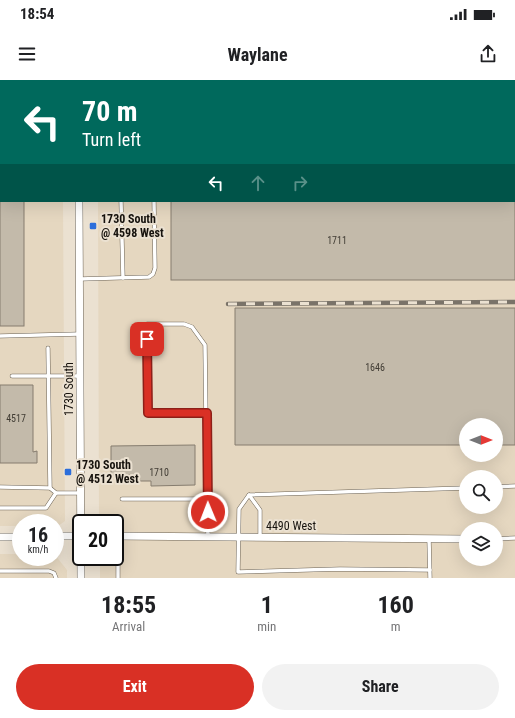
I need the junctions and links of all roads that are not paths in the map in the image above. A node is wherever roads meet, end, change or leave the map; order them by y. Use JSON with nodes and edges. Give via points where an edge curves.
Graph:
{"nodes":[{"id":1,"x":80,"y":202,"type":"edge"},
{"id":2,"x":121,"y":202,"type":"edge"},
{"id":3,"x":154,"y":202,"type":"edge"},
{"id":4,"x":123,"y":278,"type":"junction"},
{"id":5,"x":80,"y":279,"type":"junction"},
{"id":6,"x":80,"y":334,"type":"junction"},
{"id":7,"x":0,"y":336,"type":"edge"},
{"id":8,"x":48,"y":348,"type":"dead end"},
{"id":9,"x":12,"y":376,"type":"dead end"},
{"id":10,"x":49,"y":376,"type":"junction"},
{"id":11,"x":80,"y":376,"type":"junction"},
{"id":12,"x":207,"y":413,"type":"junction"},
{"id":13,"x":515,"y":486,"type":"edge"},
{"id":14,"x":0,"y":487,"type":"edge"},
{"id":15,"x":503,"y":487,"type":"edge"},
{"id":16,"x":50,"y":488,"type":"junction"},
{"id":17,"x":459,"y":488,"type":"edge"},
{"id":18,"x":56,"y":493,"type":"junction"},
{"id":19,"x":80,"y":493,"type":"junction"},
{"id":20,"x":249,"y":495,"type":"junction"},
{"id":21,"x":122,"y":499,"type":"dead end"},
{"id":22,"x":207,"y":499,"type":"junction"},
{"id":23,"x":0,"y":508,"type":"edge"},
{"id":24,"x":80,"y":514,"type":"edge"},
{"id":25,"x":124,"y":536,"type":"edge"},
{"id":26,"x":0,"y":537,"type":"edge"},
{"id":27,"x":12,"y":537,"type":"edge"},
{"id":28,"x":208,"y":537,"type":"junction"},
{"id":29,"x":239,"y":537,"type":"junction"},
{"id":30,"x":260,"y":537,"type":"junction"},
{"id":31,"x":429,"y":538,"type":"junction"},
{"id":32,"x":515,"y":538,"type":"edge"},
{"id":33,"x":459,"y":539,"type":"edge"},
{"id":34,"x":503,"y":539,"type":"edge"},
{"id":35,"x":81,"y":566,"type":"edge"},
{"id":36,"x":118,"y":566,"type":"edge"},
{"id":37,"x":430,"y":570,"type":"junction"},
{"id":38,"x":0,"y":571,"type":"edge"},
{"id":39,"x":56,"y":578,"type":"edge"},
{"id":40,"x":81,"y":578,"type":"edge"},
{"id":41,"x":118,"y":578,"type":"edge"},
{"id":42,"x":430,"y":578,"type":"edge"}],
"edges":[{"from":1,"to":5,"type":"street","name":"1730 South"},
{"from":2,"to":4,"type":"lane"},
{"from":3,"to":4,"type":"lane","via":[[153,274],[149,277]]},
{"from":4,"to":5,"type":"lane"},
{"from":5,"to":6,"type":"street","name":"1730 South"},
{"from":6,"to":7,"type":"lane"},
{"from":6,"to":11,"type":"street","name":"1730 South"},
{"from":8,"to":10,"type":"lane"},
{"from":9,"to":10,"type":"lane"},
{"from":10,"to":11,"type":"lane"},
{"from":10,"to":16,"type":"lane"},
{"from":11,"to":19,"type":"street","name":"1730 South"},
{"from":12,"to":12,"type":"lane","via":[[205,345],[188,325],[147,324],[148,413]]},
{"from":12,"to":22,"type":"lane"},
{"from":13,"to":15,"type":"lane"},
{"from":14,"to":16,"type":"lane"},
{"from":16,"to":18,"type":"lane"},
{"from":17,"to":20,"type":"lane"},
{"from":18,"to":19,"type":"lane"},
{"from":18,"to":23,"type":"lane","via":[[46,508]]},
{"from":19,"to":24,"type":"street","name":"1730 South"},
{"from":20,"to":29,"type":"lane","via":[[239,508]]},
{"from":20,"to":30,"type":"lane","via":[[260,510]]},
{"from":21,"to":22,"type":"lane"},
{"from":22,"to":28,"type":"lane"},
{"from":25,"to":28,"type":"street","name":"4490 West"},
{"from":26,"to":27,"type":"street"},
{"from":28,"to":29,"type":"street","name":"4490 West"},
{"from":29,"to":30,"type":"street","name":"4490 West"},
{"from":29,"to":37,"type":"lane","via":[[238,572]]},
{"from":30,"to":31,"type":"street","name":"4490 West"},
{"from":31,"to":33,"type":"street","name":"4490 West"},
{"from":31,"to":37,"type":"lane"},
{"from":32,"to":34,"type":"lane"},
{"from":35,"to":40,"type":"street","name":"1730 South"},
{"from":36,"to":41,"type":"lane"},
{"from":37,"to":42,"type":"lane"},
{"from":38,"to":39,"type":"lane","via":[[49,571],[54,573]]}]}
